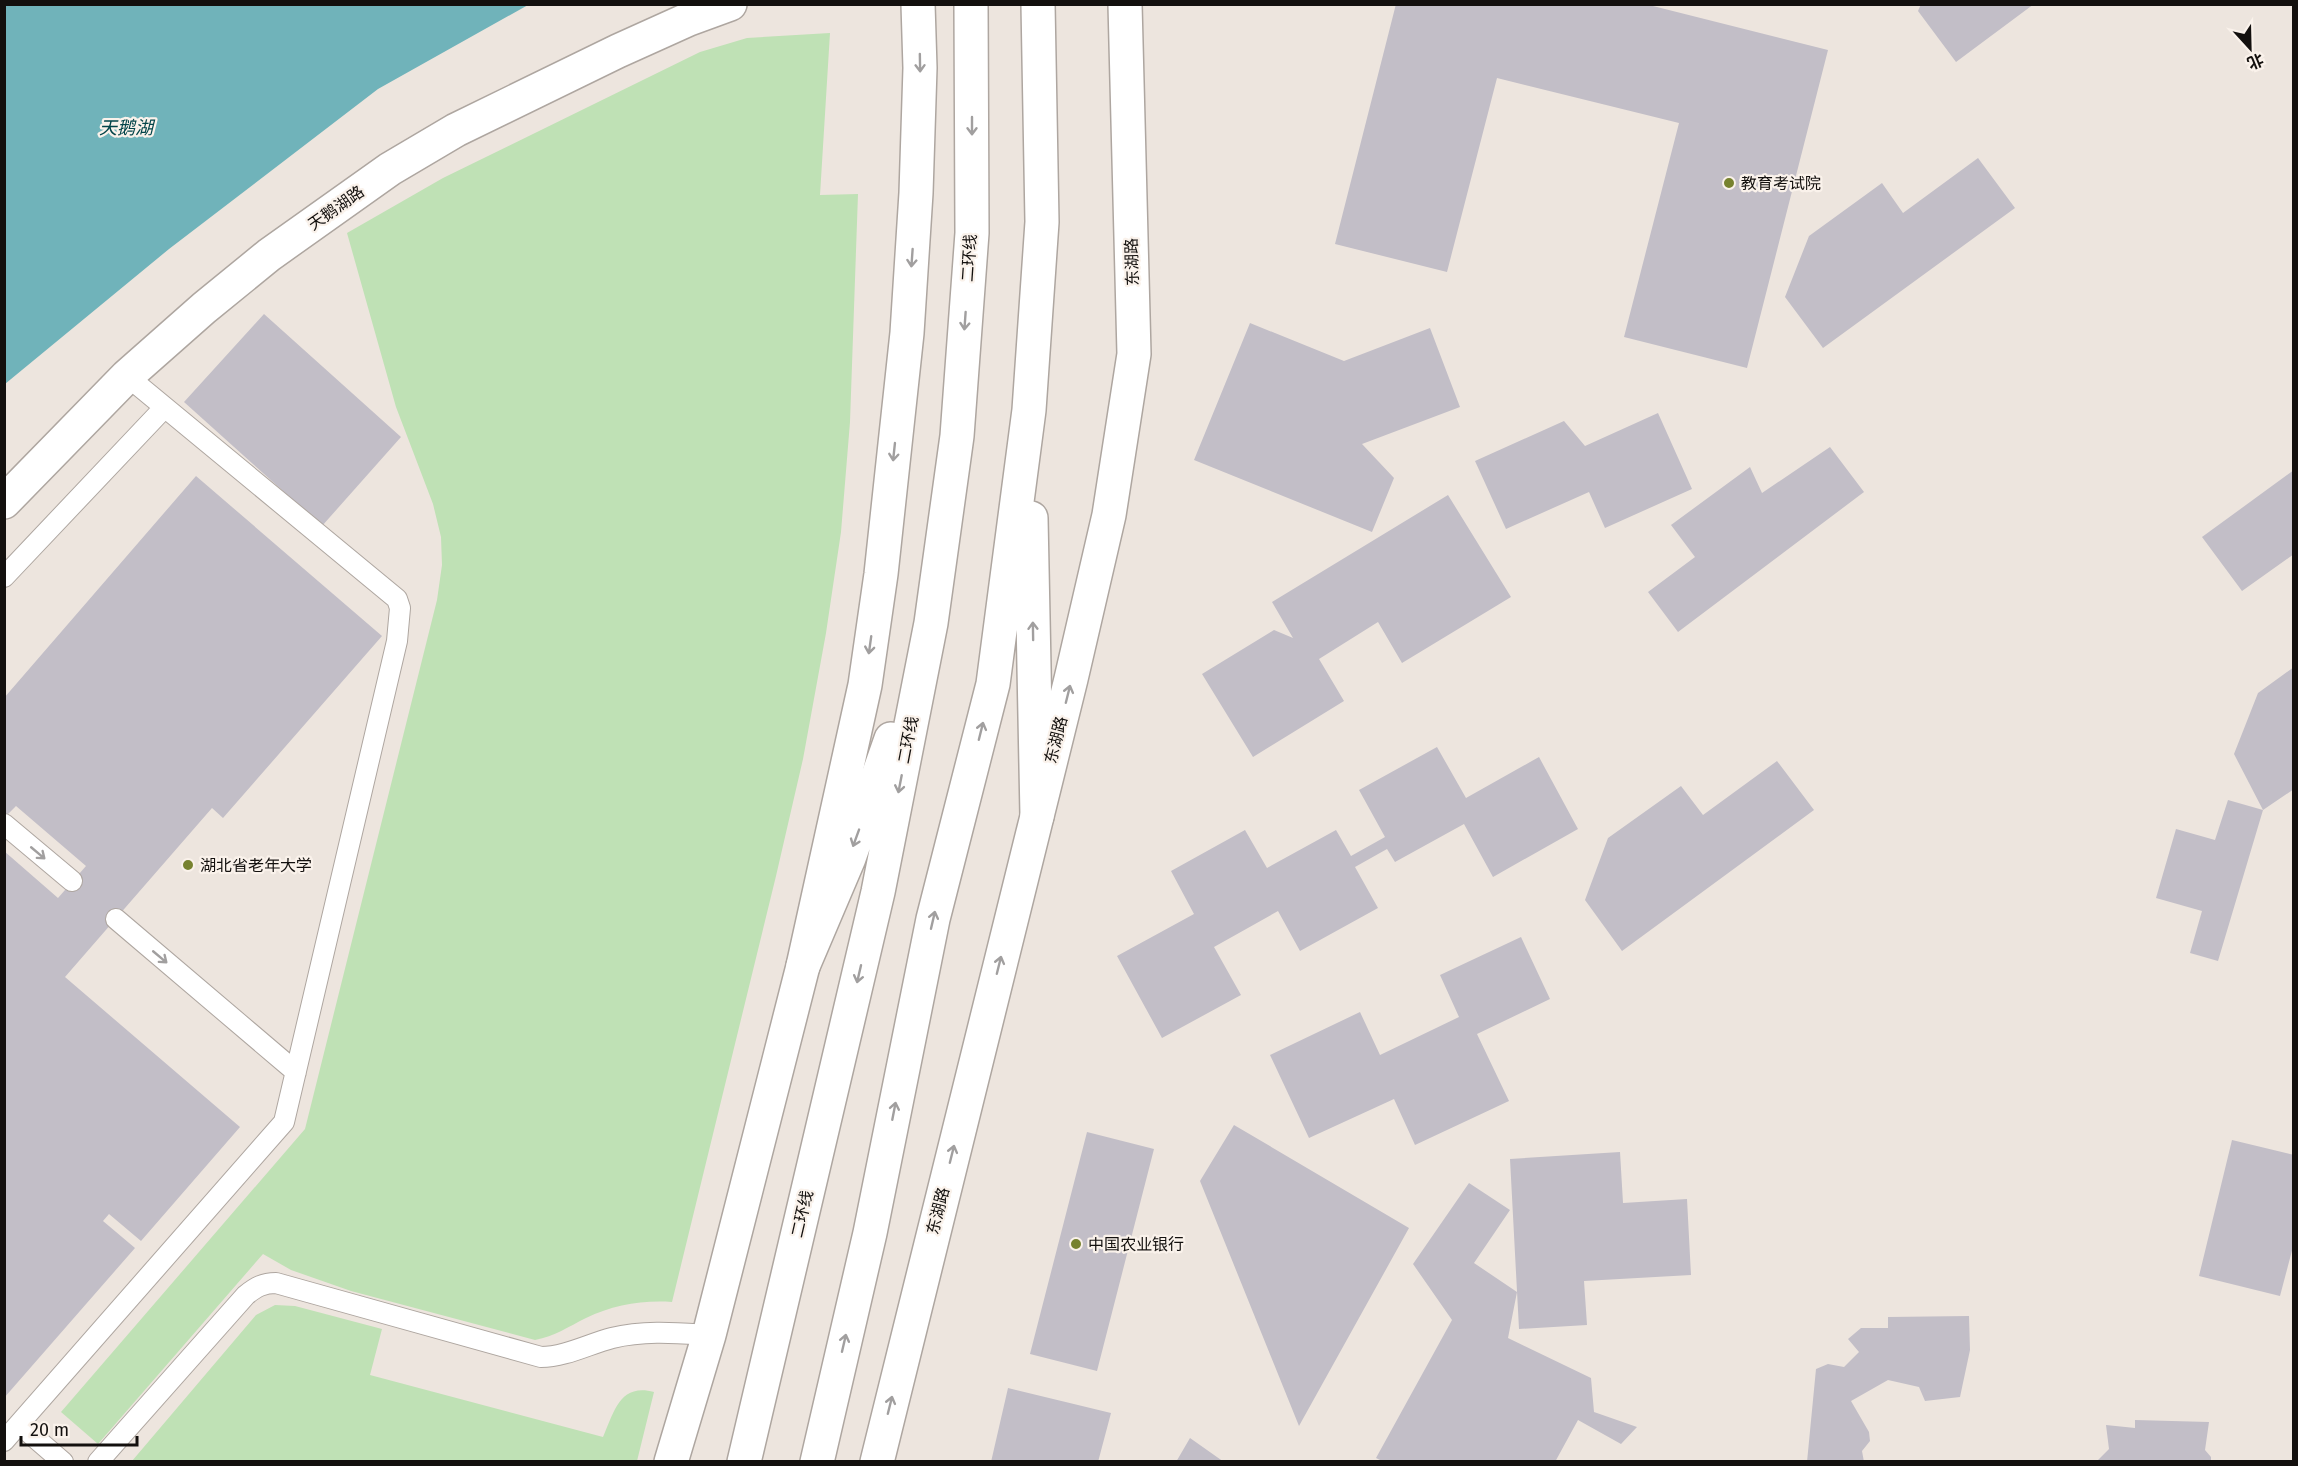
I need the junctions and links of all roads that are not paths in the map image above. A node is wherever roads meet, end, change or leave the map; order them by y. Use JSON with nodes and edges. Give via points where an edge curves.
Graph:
{"nodes":[{"id":1,"x":730,"y":4,"type":"edge"},
{"id":2,"x":918,"y":4,"type":"edge"},
{"id":3,"x":971,"y":4,"type":"edge"},
{"id":4,"x":1038,"y":4,"type":"edge"},
{"id":5,"x":1125,"y":4,"type":"edge"},
{"id":6,"x":127,"y":376,"type":"junction"},
{"id":7,"x":164,"y":408,"type":"junction"},
{"id":8,"x":1029,"y":410,"type":"junction"},
{"id":9,"x":957,"y":436,"type":"junction"},
{"id":10,"x":4,"y":502,"type":"edge"},
{"id":11,"x":4,"y":577,"type":"edge"},
{"id":12,"x":1037,"y":816,"type":"junction"},
{"id":13,"x":4,"y":824,"type":"edge"},
{"id":14,"x":72,"y":881,"type":"dead end"},
{"id":15,"x":116,"y":919,"type":"dead end"},
{"id":16,"x":803,"y":966,"type":"junction"},
{"id":17,"x":296,"y":1072,"type":"junction"},
{"id":18,"x":710,"y":1335,"type":"junction"},
{"id":19,"x":19,"y":1424,"type":"junction"},
{"id":20,"x":4,"y":1441,"type":"edge"},
{"id":21,"x":63,"y":1461,"type":"edge"},
{"id":22,"x":99,"y":1461,"type":"edge"},
{"id":23,"x":671,"y":1461,"type":"edge"},
{"id":24,"x":744,"y":1461,"type":"edge"},
{"id":25,"x":817,"y":1461,"type":"edge"},
{"id":26,"x":876,"y":1461,"type":"edge"}],
"edges":[{"from":1,"to":6,"type":"main road","name":"天鹅湖路","via":[[618,51],[456,130],[390,170],[269,255]]},
{"from":2,"to":16,"type":"main road","one_way":true,"via":[[921,68],[907,333],[882,563],[865,685]]},
{"from":3,"to":9,"type":"main road","name":"二环线","one_way":true,"via":[[972,233]]},
{"from":4,"to":8,"type":"main road","via":[[1042,222]]},
{"from":12,"to":5,"type":"main road","name":"东湖路","one_way":true,"via":[[1109,515],[1134,354]]},
{"from":6,"to":7,"type":"lane"},
{"from":6,"to":10,"type":"main road","name":"天鹅湖路"},
{"from":7,"to":11,"type":"lane"},
{"from":7,"to":17,"type":"lane","via":[[381,585],[397,599],[400,608],[393,660]]},
{"from":12,"to":8,"type":"main road","one_way":true},
{"from":25,"to":8,"type":"main road","one_way":true,"via":[[870,1233],[933,919],[993,684]]},
{"from":9,"to":16,"type":"main road","one_way":true,"via":[[893,736],[849,858]]},
{"from":9,"to":24,"type":"main road","name":"二环线","one_way":true,"via":[[931,623],[878,892]]},
{"from":26,"to":12,"type":"main road","name":"东湖路","one_way":true},
{"from":13,"to":14,"type":"lane","one_way":true},
{"from":15,"to":17,"type":"lane","one_way":true},
{"from":16,"to":18,"type":"main road"},
{"from":17,"to":19,"type":"lane","via":[[284,1122]]},
{"from":18,"to":22,"type":"lane","via":[[628,1334],[541,1357],[267,1283],[246,1295]]},
{"from":18,"to":23,"type":"main road"},
{"from":19,"to":20,"type":"lane"},
{"from":19,"to":21,"type":"lane"}]}
